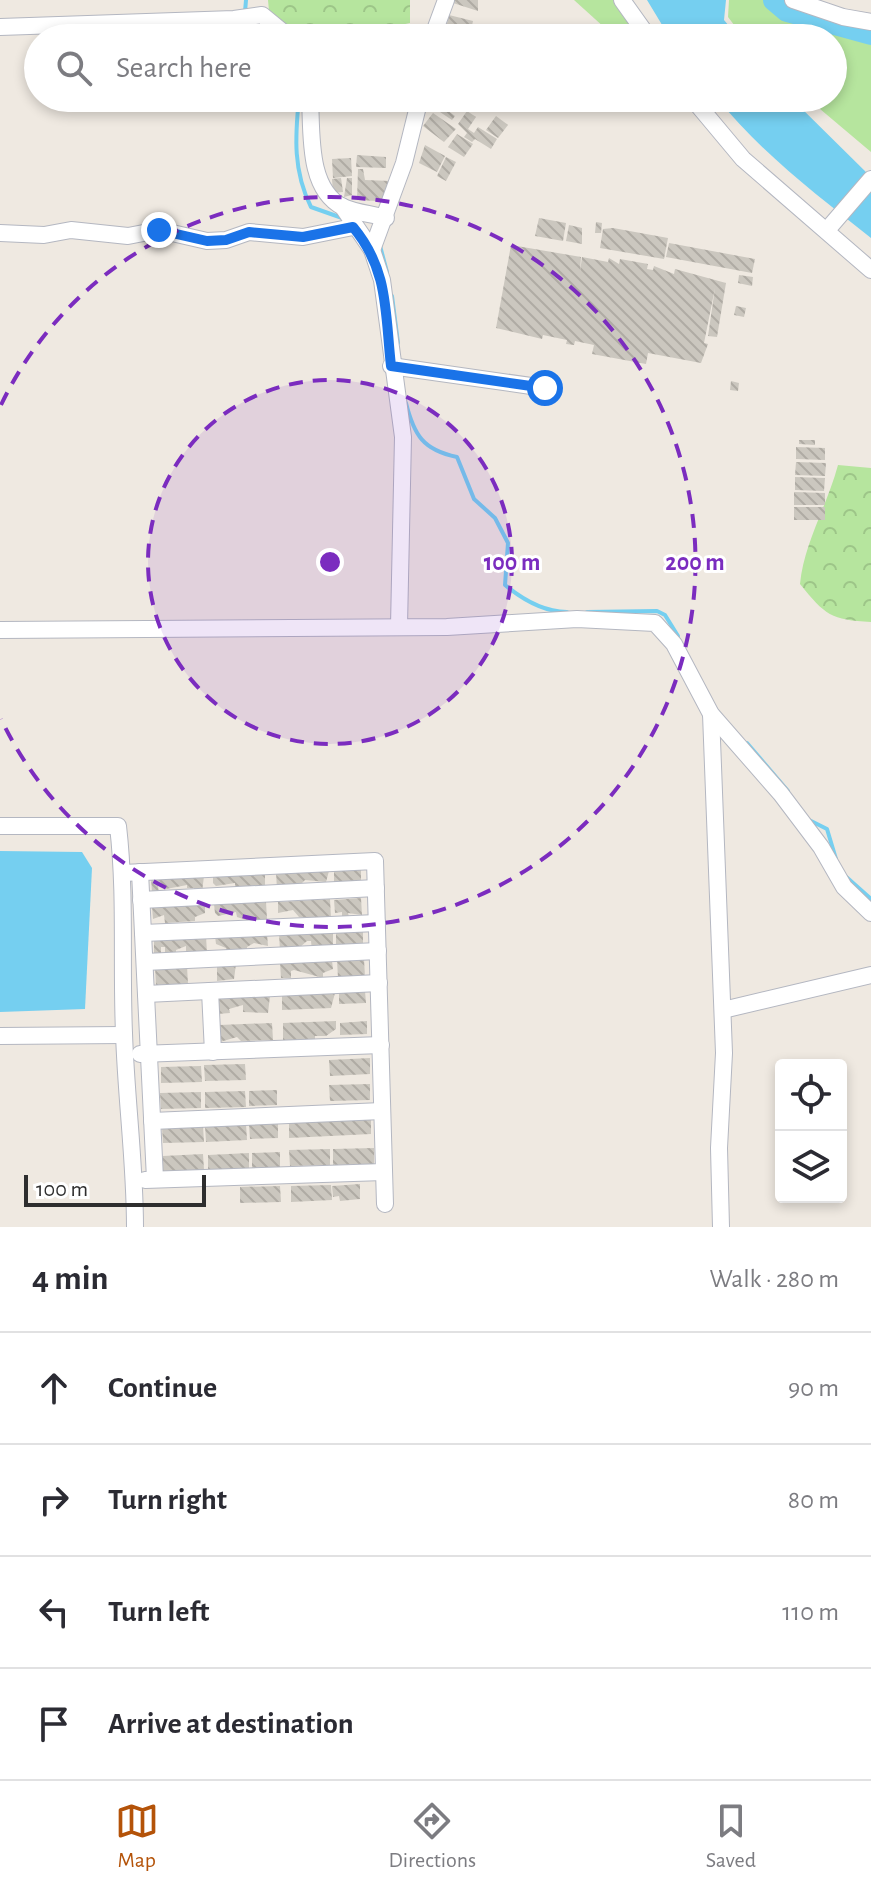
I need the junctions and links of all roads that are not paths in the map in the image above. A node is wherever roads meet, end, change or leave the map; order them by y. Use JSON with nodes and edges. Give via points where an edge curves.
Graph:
{"nodes":[{"id":1,"x":446,"y":0,"type":"edge"},
{"id":2,"x":622,"y":0,"type":"edge"},
{"id":3,"x":793,"y":0,"type":"edge"},
{"id":4,"x":262,"y":8,"type":"edge"},
{"id":5,"x":871,"y":22,"type":"edge"},
{"id":6,"x":88,"y":24,"type":"edge"},
{"id":7,"x":277,"y":24,"type":"edge"},
{"id":8,"x":437,"y":24,"type":"edge"},
{"id":9,"x":639,"y":24,"type":"edge"},
{"id":10,"x":24,"y":26,"type":"edge"},
{"id":11,"x":0,"y":27,"type":"edge"},
{"id":12,"x":311,"y":112,"type":"edge"},
{"id":13,"x":416,"y":112,"type":"edge"},
{"id":14,"x":704,"y":112,"type":"edge"},
{"id":15,"x":871,"y":179,"type":"edge"},
{"id":16,"x":342,"y":206,"type":"junction"},
{"id":17,"x":386,"y":218,"type":"junction"},
{"id":18,"x":353,"y":227,"type":"junction"},
{"id":19,"x":829,"y":228,"type":"junction"},
{"id":20,"x":0,"y":233,"type":"edge"},
{"id":21,"x":372,"y":250,"type":"junction"},
{"id":22,"x":871,"y":270,"type":"edge"},
{"id":23,"x":391,"y":366,"type":"junction"},
{"id":24,"x":545,"y":388,"type":"dead end"},
{"id":25,"x":399,"y":626,"type":"junction"},
{"id":26,"x":0,"y":630,"type":"edge"},
{"id":27,"x":711,"y":714,"type":"junction"},
{"id":28,"x":0,"y":826,"type":"edge"},
{"id":29,"x":132,"y":872,"type":"junction"},
{"id":30,"x":376,"y":888,"type":"junction"},
{"id":31,"x":141,"y":900,"type":"junction"},
{"id":32,"x":871,"y":913,"type":"edge"},
{"id":33,"x":377,"y":923,"type":"junction"},
{"id":34,"x":143,"y":933,"type":"junction"},
{"id":35,"x":378,"y":951,"type":"junction"},
{"id":36,"x":145,"y":962,"type":"junction"},
{"id":37,"x":871,"y":975,"type":"edge"},
{"id":38,"x":379,"y":983,"type":"junction"},
{"id":39,"x":210,"y":991,"type":"junction"},
{"id":40,"x":146,"y":994,"type":"junction"},
{"id":41,"x":723,"y":1010,"type":"junction"},
{"id":42,"x":124,"y":1035,"type":"junction"},
{"id":43,"x":0,"y":1036,"type":"edge"},
{"id":44,"x":381,"y":1045,"type":"junction"},
{"id":45,"x":213,"y":1052,"type":"junction"},
{"id":46,"x":126,"y":1054,"type":"junction"},
{"id":47,"x":149,"y":1054,"type":"junction"},
{"id":48,"x":382,"y":1111,"type":"junction"},
{"id":49,"x":152,"y":1121,"type":"junction"},
{"id":50,"x":384,"y":1172,"type":"junction"},
{"id":51,"x":155,"y":1179,"type":"junction"},
{"id":52,"x":135,"y":1181,"type":"junction"},
{"id":53,"x":385,"y":1204,"type":"dead end"},
{"id":54,"x":135,"y":1227,"type":"edge"},
{"id":55,"x":721,"y":1227,"type":"edge"}],
"edges":[{"from":1,"to":8,"type":"street"},
{"from":2,"to":9,"type":"street"},
{"from":3,"to":5,"type":"street"},
{"from":4,"to":6,"type":"street","via":[[234,19]]},
{"from":4,"to":7,"type":"street"},
{"from":10,"to":11,"type":"street"},
{"from":12,"to":16,"type":"street","via":[[320,184]]},
{"from":13,"to":17,"type":"street"},
{"from":14,"to":19,"type":"street","via":[[743,159]]},
{"from":15,"to":19,"type":"street"},
{"from":16,"to":17,"type":"street"},
{"from":16,"to":18,"type":"street"},
{"from":17,"to":21,"type":"street"},
{"from":18,"to":20,"type":"street","via":[[303,237],[249,232],[207,241],[159,230],[128,236],[71,230]]},
{"from":18,"to":21,"type":"street"},
{"from":19,"to":22,"type":"street"},
{"from":21,"to":23,"type":"street","via":[[382,280]]},
{"from":23,"to":24,"type":"street"},
{"from":23,"to":25,"type":"street","via":[[403,437]]},
{"from":25,"to":26,"type":"street"},
{"from":25,"to":27,"type":"street","via":[[577,619],[655,623],[674,644]]},
{"from":27,"to":32,"type":"street","via":[[781,794],[844,887]]},
{"from":27,"to":41,"type":"street"},
{"from":28,"to":29,"type":"street","via":[[118,826]]},
{"from":29,"to":30,"type":"street","via":[[375,861]]},
{"from":29,"to":31,"type":"street"},
{"from":29,"to":42,"type":"street"},
{"from":30,"to":31,"type":"street"},
{"from":30,"to":33,"type":"street"},
{"from":31,"to":34,"type":"street"},
{"from":33,"to":34,"type":"street"},
{"from":33,"to":35,"type":"street"},
{"from":34,"to":36,"type":"street"},
{"from":35,"to":36,"type":"street"},
{"from":35,"to":38,"type":"street"},
{"from":36,"to":40,"type":"street"},
{"from":37,"to":41,"type":"street"},
{"from":38,"to":39,"type":"street"},
{"from":38,"to":44,"type":"street"},
{"from":39,"to":40,"type":"street"},
{"from":39,"to":45,"type":"street"},
{"from":40,"to":47,"type":"street"},
{"from":41,"to":55,"type":"street"},
{"from":42,"to":43,"type":"street"},
{"from":42,"to":46,"type":"street"},
{"from":44,"to":45,"type":"street"},
{"from":44,"to":48,"type":"street"},
{"from":45,"to":47,"type":"street"},
{"from":46,"to":47,"type":"street"},
{"from":46,"to":52,"type":"street"},
{"from":47,"to":49,"type":"street"},
{"from":48,"to":49,"type":"street"},
{"from":48,"to":50,"type":"street"},
{"from":49,"to":51,"type":"street"},
{"from":50,"to":51,"type":"street"},
{"from":50,"to":53,"type":"street"},
{"from":51,"to":52,"type":"street"},
{"from":52,"to":54,"type":"street"}]}
